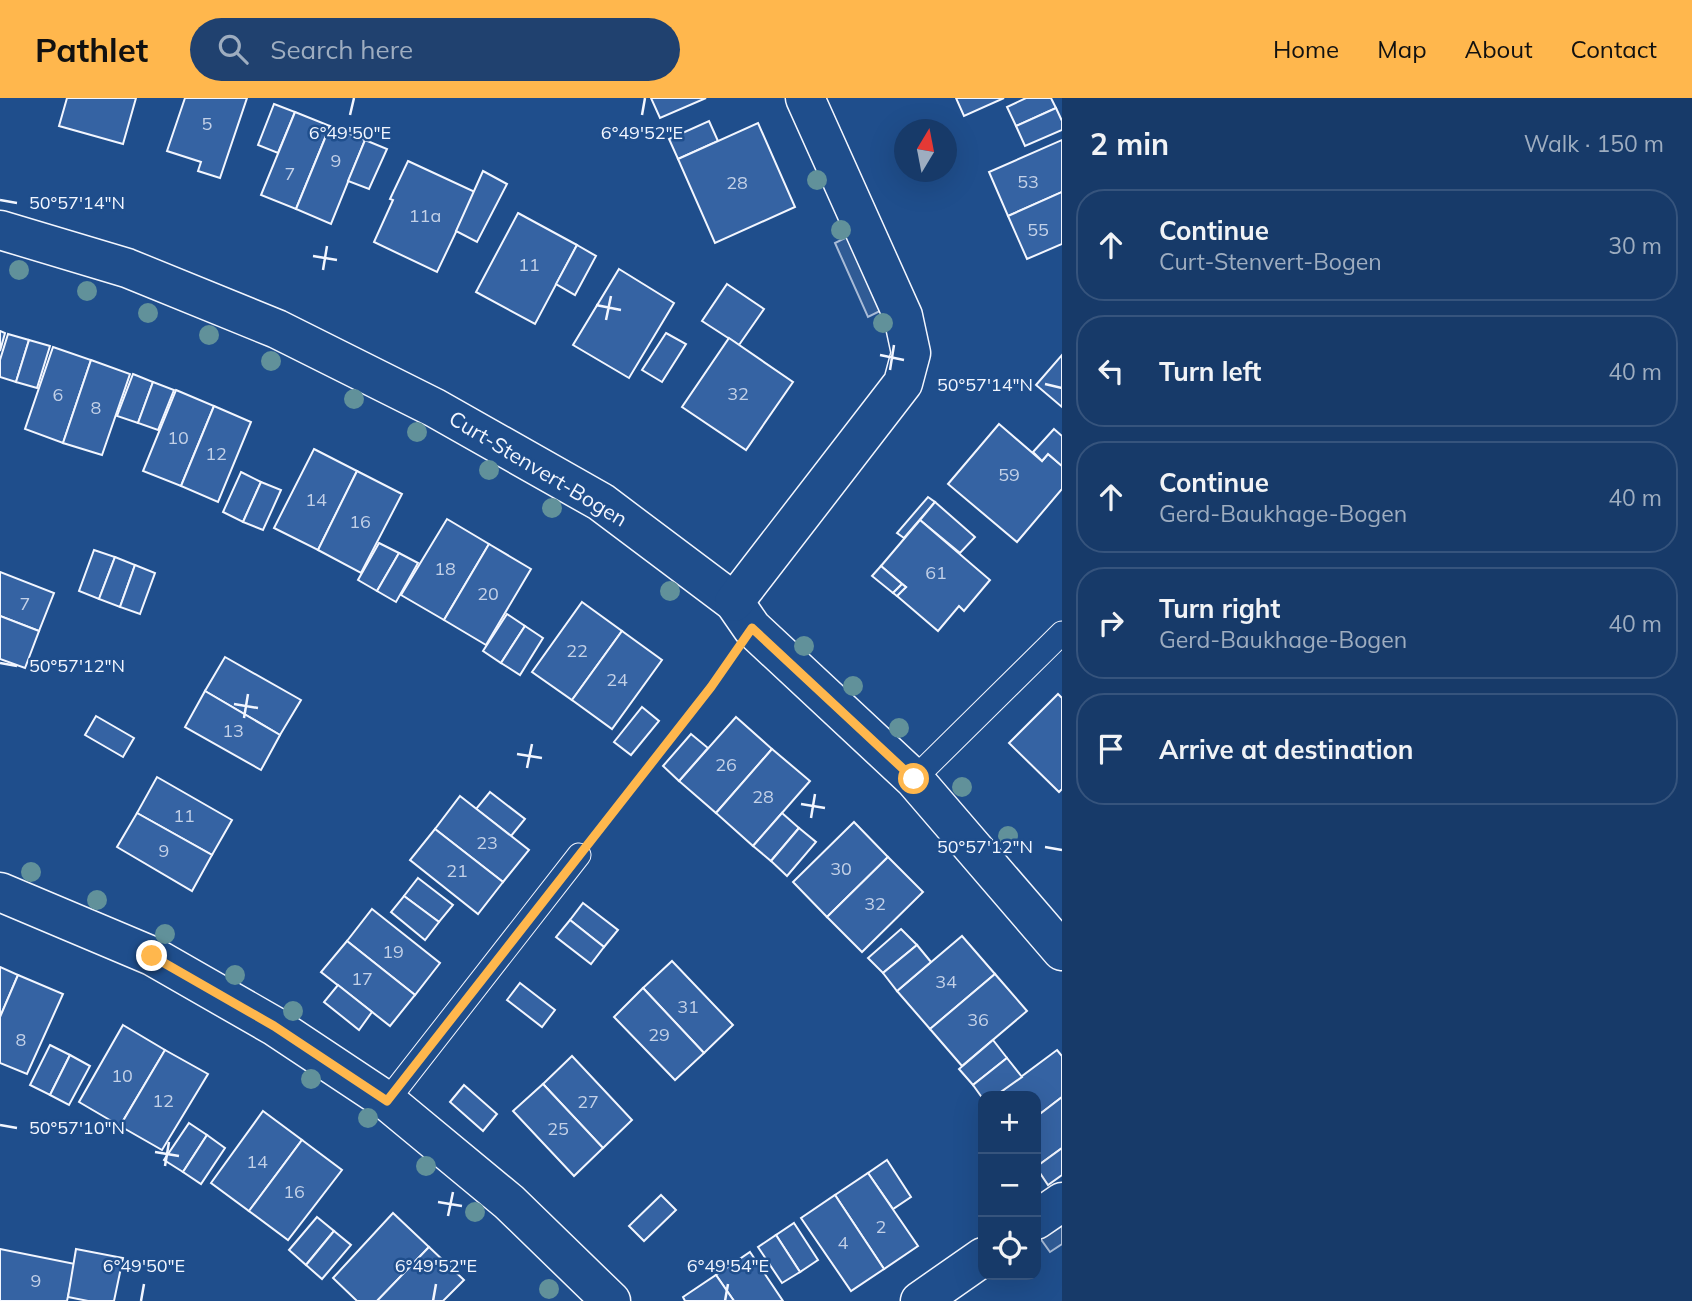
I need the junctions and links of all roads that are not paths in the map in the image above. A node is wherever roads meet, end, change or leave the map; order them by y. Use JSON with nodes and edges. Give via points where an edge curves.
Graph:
{"nodes":[{"id":1,"x":805,"y":98,"type":"edge"},
{"id":2,"x":0,"y":230,"type":"edge"},
{"id":3,"x":743,"y":615,"type":"junction"},
{"id":4,"x":1062,"y":633,"type":"edge"},
{"id":5,"x":914,"y":779,"type":"junction"},
{"id":6,"x":579,"y":855,"type":"road end"},
{"id":7,"x":0,"y":892,"type":"edge"},
{"id":8,"x":1062,"y":951,"type":"edge"},
{"id":9,"x":387,"y":1101,"type":"junction"},
{"id":10,"x":1062,"y":1202,"type":"edge"},
{"id":11,"x":1040,"y":1217,"type":"edge"},
{"id":12,"x":978,"y":1260,"type":"edge"},
{"id":13,"x":611,"y":1301,"type":"edge"},
{"id":14,"x":920,"y":1301,"type":"edge"}],
"edges":[{"from":1,"to":3,"type":"street","via":[[903,316],[911,353],[903,383]]},
{"from":2,"to":3,"type":"street","name":"Curt-Stenvert-Bogen","via":[[127,268],[265,324],[411,396],[601,502]]},
{"from":3,"to":5,"type":"street","name":"Curt-Stenvert-Bogen"},
{"from":4,"to":5,"type":"lane"},
{"from":5,"to":8,"type":"street","name":"Curt-Stenvert-Bogen"},
{"from":6,"to":9,"type":"lane"},
{"from":7,"to":9,"type":"street","via":[[152,956],[274,1026]]},
{"from":9,"to":13,"type":"street","via":[[509,1202]]},
{"from":10,"to":11,"type":"street"},
{"from":12,"to":14,"type":"street"}]}
